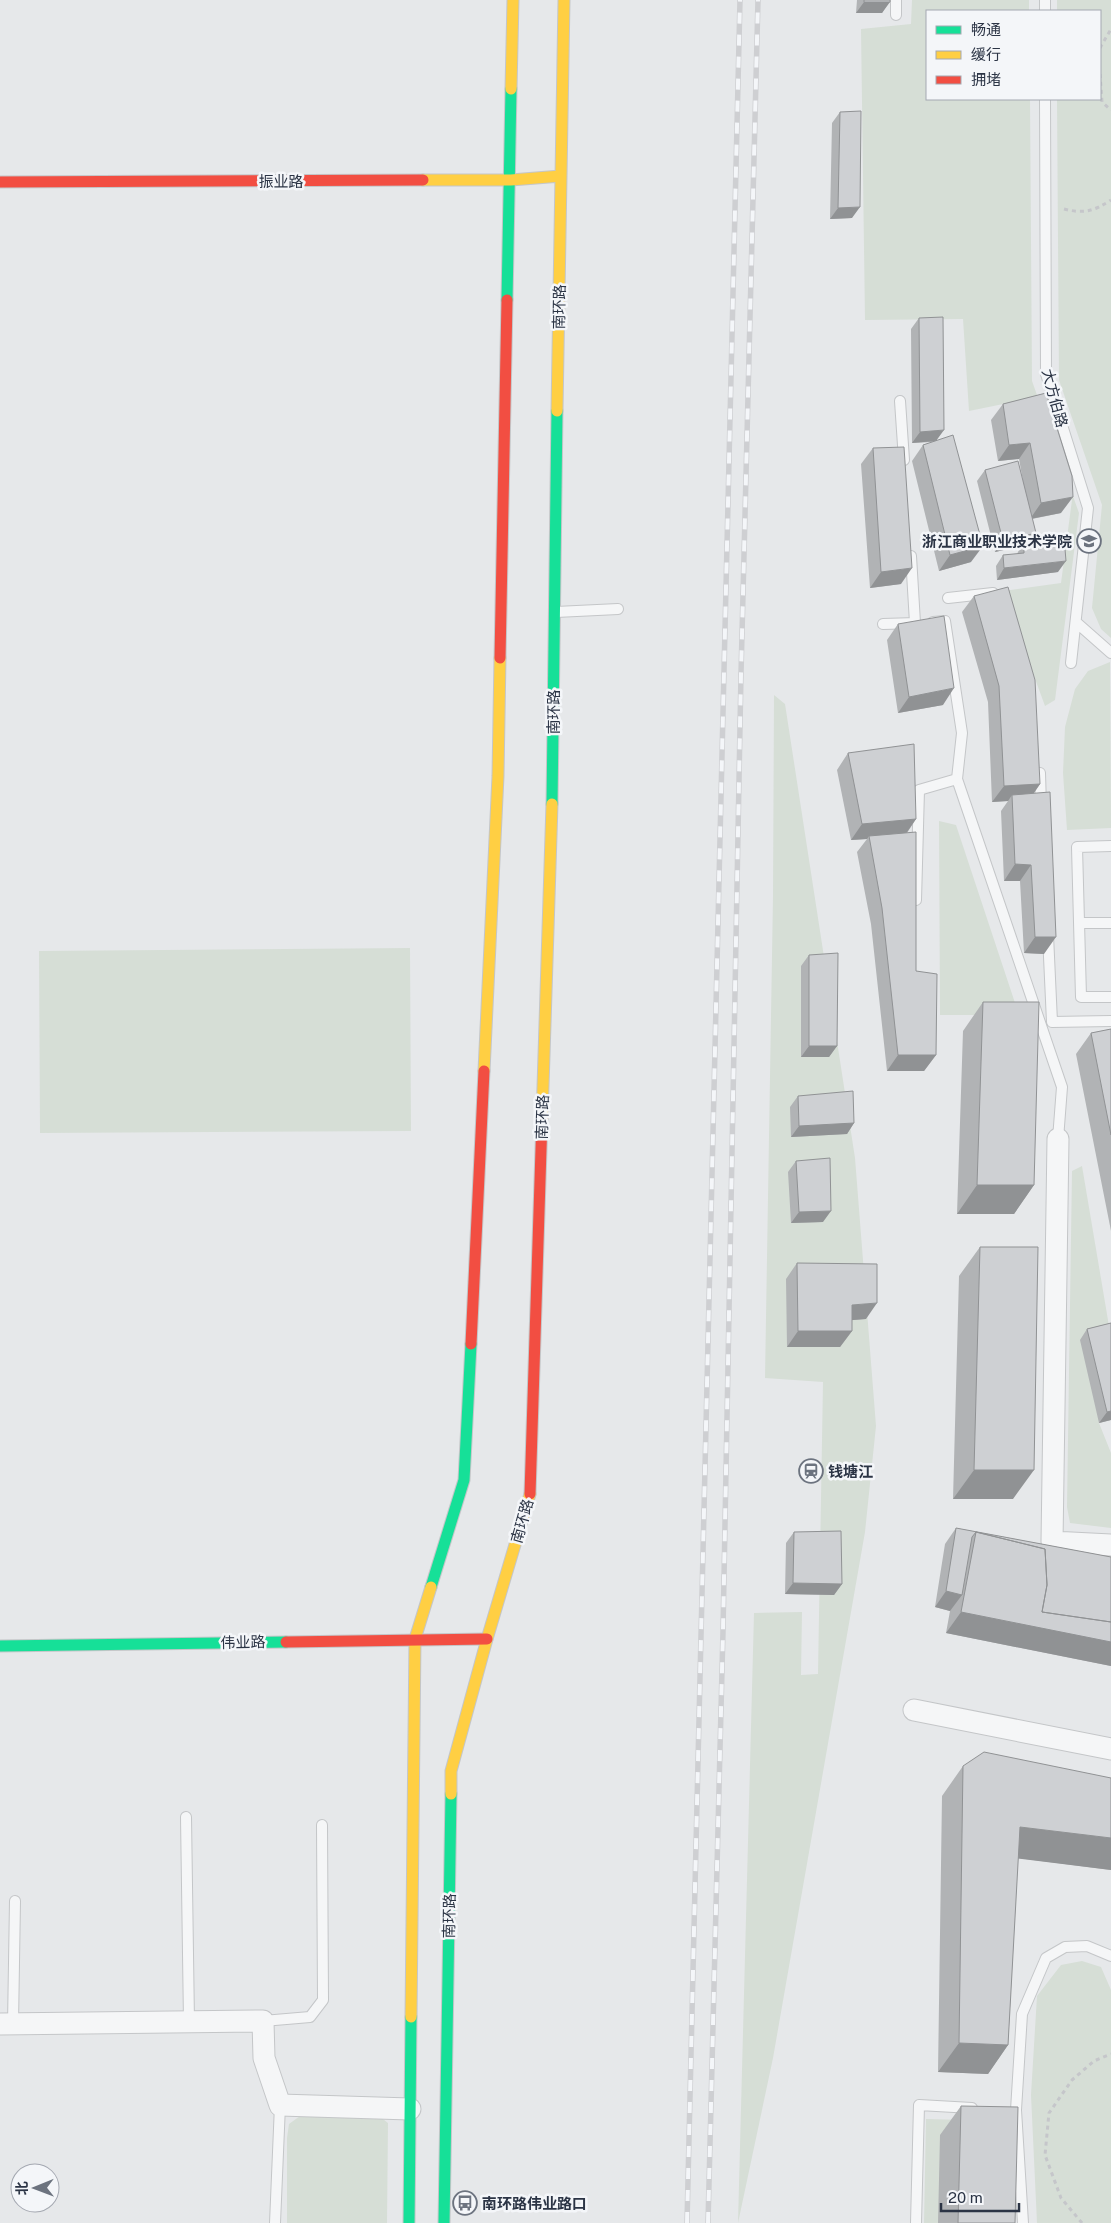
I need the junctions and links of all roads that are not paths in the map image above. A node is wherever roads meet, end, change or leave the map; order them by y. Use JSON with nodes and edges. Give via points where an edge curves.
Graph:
{"nodes":[{"id":1,"x":513,"y":0,"type":"edge"},
{"id":2,"x":564,"y":0,"type":"edge"},
{"id":3,"x":896,"y":0,"type":"edge"},
{"id":4,"x":896,"y":14,"type":"dead end"},
{"id":5,"x":1045,"y":100,"type":"edge"},
{"id":6,"x":561,"y":176,"type":"junction"},
{"id":7,"x":510,"y":180,"type":"junction"},
{"id":8,"x":0,"y":182,"type":"edge"},
{"id":9,"x":900,"y":401,"type":"dead end"},
{"id":10,"x":905,"y":469,"type":"edge"},
{"id":11,"x":910,"y":546,"type":"edge"},
{"id":12,"x":948,"y":598,"type":"dead end"},
{"id":13,"x":998,"y":601,"type":"edge"},
{"id":14,"x":618,"y":610,"type":"dead end"},
{"id":15,"x":554,"y":612,"type":"junction"},
{"id":16,"x":915,"y":623,"type":"junction"},
{"id":17,"x":1077,"y":623,"type":"junction"},
{"id":18,"x":883,"y":624,"type":"dead end"},
{"id":19,"x":1111,"y":653,"type":"edge"},
{"id":20,"x":1071,"y":663,"type":"dead end"},
{"id":21,"x":1039,"y":759,"type":"edge"},
{"id":22,"x":957,"y":779,"type":"junction"},
{"id":23,"x":1042,"y":817,"type":"edge"},
{"id":24,"x":1111,"y":846,"type":"edge"},
{"id":25,"x":915,"y":916,"type":"edge"},
{"id":26,"x":1079,"y":923,"type":"junction"},
{"id":27,"x":1111,"y":923,"type":"edge"},
{"id":28,"x":1047,"y":925,"type":"edge"},
{"id":29,"x":1111,"y":997,"type":"edge"},
{"id":30,"x":1111,"y":1021,"type":"edge"},
{"id":31,"x":1058,"y":1139,"type":"joint"},
{"id":32,"x":1111,"y":1545,"type":"edge"},
{"id":33,"x":415,"y":1639,"type":"junction"},
{"id":34,"x":487,"y":1639,"type":"junction"},
{"id":35,"x":0,"y":1646,"type":"edge"},
{"id":36,"x":914,"y":1710,"type":"dead end"},
{"id":37,"x":1111,"y":1749,"type":"edge"},
{"id":38,"x":186,"y":1818,"type":"dead end"},
{"id":39,"x":322,"y":1825,"type":"dead end"},
{"id":40,"x":15,"y":1901,"type":"dead end"},
{"id":41,"x":1111,"y":1956,"type":"edge"},
{"id":42,"x":263,"y":2021,"type":"junction"},
{"id":43,"x":189,"y":2022,"type":"junction"},
{"id":44,"x":7,"y":2024,"type":"edge"},
{"id":45,"x":280,"y":2105,"type":"junction"},
{"id":46,"x":987,"y":2108,"type":"edge"},
{"id":47,"x":410,"y":2109,"type":"junction"},
{"id":48,"x":276,"y":2223,"type":"edge"},
{"id":49,"x":409,"y":2223,"type":"edge"},
{"id":50,"x":444,"y":2223,"type":"edge"},
{"id":51,"x":916,"y":2223,"type":"edge"},
{"id":52,"x":1023,"y":2223,"type":"edge"}],
"edges":[{"from":1,"to":7,"type":"main road"},
{"from":2,"to":6,"type":"main road","name":"南环路"},
{"from":3,"to":4,"type":"lane"},
{"from":5,"to":17,"type":"lane","name":"大方伯路","via":[[1046,374],[1088,508]]},
{"from":6,"to":7,"type":"main road","name":"振业路"},
{"from":6,"to":15,"type":"main road","name":"南环路"},
{"from":7,"to":8,"type":"main road","name":"振业路"},
{"from":7,"to":33,"type":"main road","via":[[498,776],[464,1480]]},
{"from":9,"to":10,"type":"lane"},
{"from":11,"to":16,"type":"lane"},
{"from":12,"to":13,"type":"lane","via":[[995,592]]},
{"from":14,"to":15,"type":"lane"},
{"from":15,"to":34,"type":"main road","name":"南环路","via":[[553,784],[530,1494]]},
{"from":16,"to":18,"type":"lane"},
{"from":16,"to":22,"type":"lane","via":[[946,621],[962,733]]},
{"from":17,"to":19,"type":"lane"},
{"from":17,"to":20,"type":"lane","name":"大方伯路"},
{"from":21,"to":23,"type":"lane"},
{"from":22,"to":25,"type":"lane","via":[[919,790]]},
{"from":22,"to":31,"type":"lane","via":[[1062,1087]]},
{"from":24,"to":26,"type":"lane","via":[[1077,847]]},
{"from":26,"to":27,"type":"lane"},
{"from":26,"to":29,"type":"lane","via":[[1081,997]]},
{"from":28,"to":30,"type":"lane","via":[[1052,1022]]},
{"from":31,"to":32,"type":"street","via":[[1052,1542]]},
{"from":33,"to":34,"type":"main road","name":"伟业路"},
{"from":33,"to":35,"type":"main road","name":"伟业路"},
{"from":33,"to":47,"type":"main road"},
{"from":34,"to":50,"type":"main road","name":"南环路","via":[[451,1772]]},
{"from":36,"to":37,"type":"street"},
{"from":38,"to":43,"type":"lane"},
{"from":39,"to":42,"type":"lane","via":[[323,2000],[310,2017]]},
{"from":40,"to":44,"type":"lane"},
{"from":41,"to":52,"type":"lane","via":[[1087,1946],[1065,1946],[1046,1958],[1022,2014],[1011,2110]]},
{"from":42,"to":43,"type":"street"},
{"from":42,"to":45,"type":"street","via":[[264,2058]]},
{"from":43,"to":44,"type":"street"},
{"from":45,"to":47,"type":"street"},
{"from":45,"to":48,"type":"lane"},
{"from":46,"to":51,"type":"lane","via":[[918,2105]]},
{"from":47,"to":49,"type":"main road"}]}
